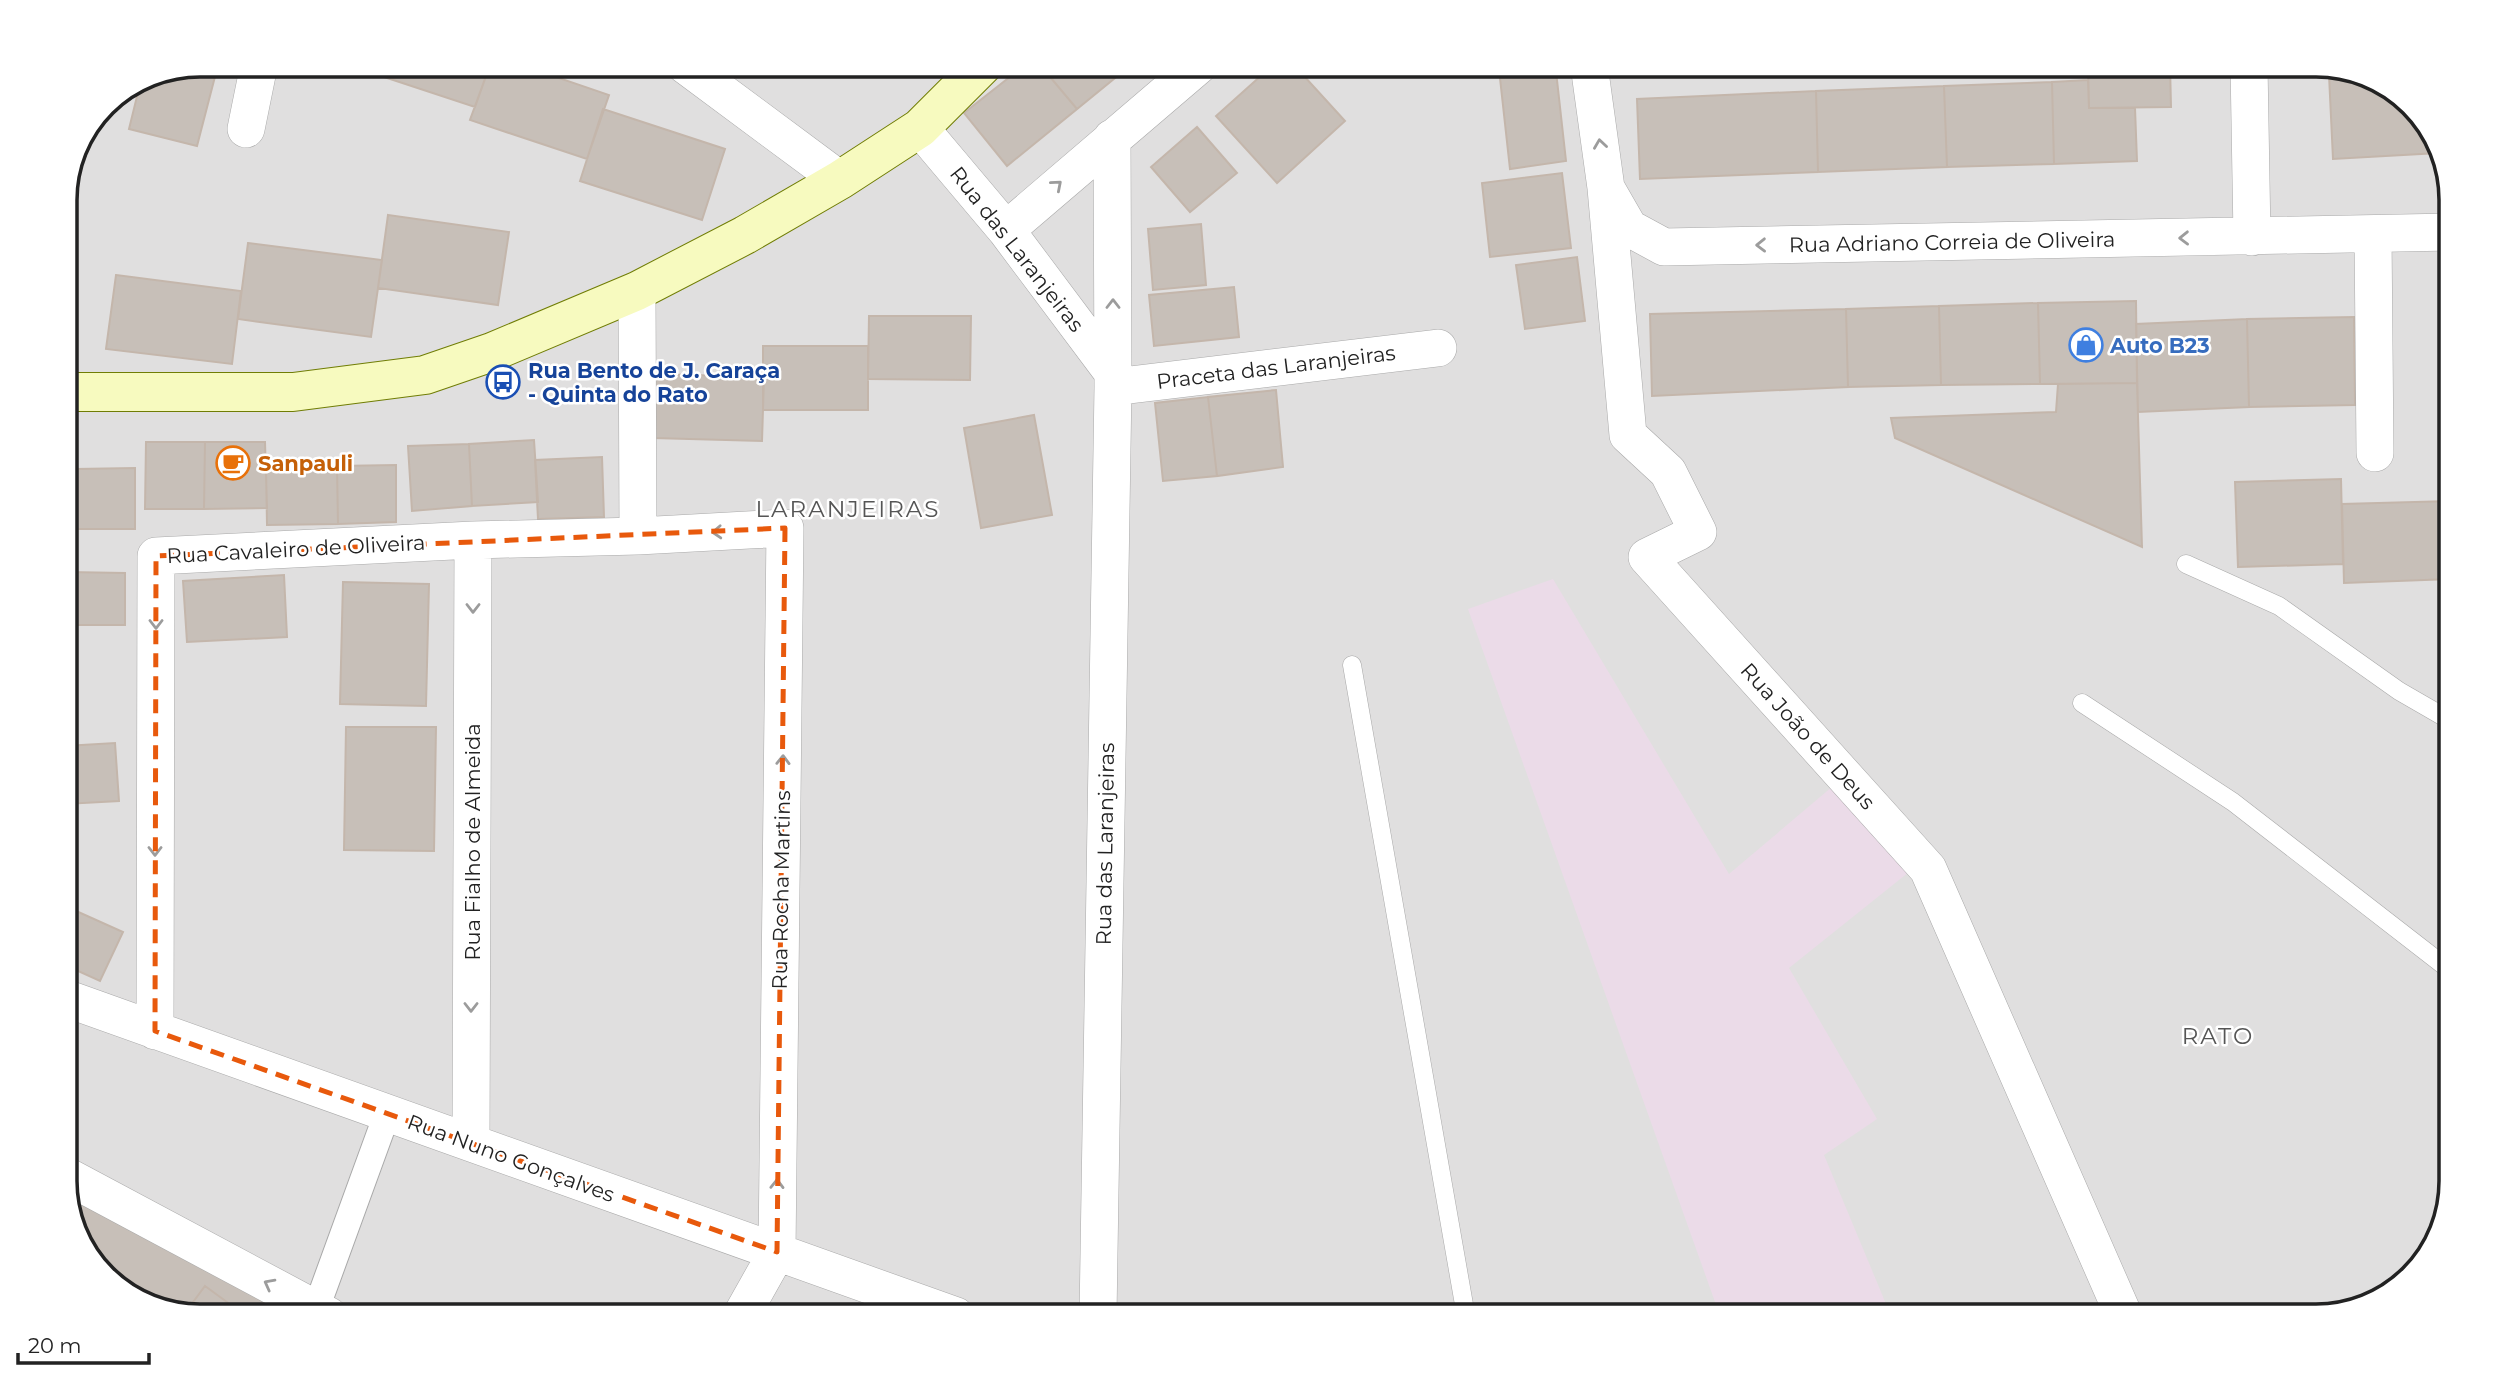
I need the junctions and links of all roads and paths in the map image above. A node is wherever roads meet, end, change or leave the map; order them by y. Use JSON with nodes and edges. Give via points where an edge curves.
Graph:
{"nodes":[{"id":1,"x":257,"y":77,"type":"edge"},
{"id":2,"x":701,"y":77,"type":"edge"},
{"id":3,"x":971,"y":77,"type":"edge"},
{"id":4,"x":1185,"y":77,"type":"edge"},
{"id":5,"x":1591,"y":77,"type":"edge"},
{"id":6,"x":2249,"y":77,"type":"edge"},
{"id":7,"x":920,"y":128,"type":"junction"},
{"id":8,"x":246,"y":129,"type":"dead end"},
{"id":9,"x":1112,"y":138,"type":"junction"},
{"id":10,"x":839,"y":180,"type":"junction"},
{"id":11,"x":1606,"y":188,"type":"junction"},
{"id":12,"x":1006,"y":230,"type":"junction"},
{"id":13,"x":2439,"y":232,"type":"edge"},
{"id":14,"x":2373,"y":234,"type":"junction"},
{"id":15,"x":2252,"y":237,"type":"junction"},
{"id":16,"x":637,"y":291,"type":"junction"},
{"id":17,"x":1438,"y":348,"type":"dead end"},
{"id":18,"x":1113,"y":380,"type":"junction"},
{"id":19,"x":77,"y":392,"type":"edge"},
{"id":20,"x":2375,"y":453,"type":"dead end"},
{"id":21,"x":785,"y":528,"type":"joint"},
{"id":22,"x":638,"y":536,"type":"junction"},
{"id":23,"x":473,"y":540,"type":"junction"},
{"id":24,"x":2186,"y":564,"type":"dead end"},
{"id":25,"x":1352,"y":665,"type":"dead end"},
{"id":26,"x":2081,"y":704,"type":"dead end"},
{"id":27,"x":2439,"y":714,"type":"edge"},
{"id":28,"x":2439,"y":962,"type":"edge"},
{"id":29,"x":77,"y":1002,"type":"edge"},
{"id":30,"x":155,"y":1031,"type":"junction"},
{"id":31,"x":387,"y":1114,"type":"junction"},
{"id":32,"x":471,"y":1143,"type":"junction"},
{"id":33,"x":77,"y":1181,"type":"edge"},
{"id":34,"x":777,"y":1252,"type":"junction"},
{"id":35,"x":868,"y":1301,"type":"edge"},
{"id":36,"x":306,"y":1304,"type":"edge"},
{"id":37,"x":326,"y":1304,"type":"edge"},
{"id":38,"x":748,"y":1304,"type":"edge"},
{"id":39,"x":886,"y":1304,"type":"edge"},
{"id":40,"x":1098,"y":1304,"type":"edge"},
{"id":41,"x":1464,"y":1304,"type":"edge"},
{"id":42,"x":2119,"y":1304,"type":"edge"}],
"edges":[{"from":1,"to":8,"type":"street"},
{"from":2,"to":10,"type":"street"},
{"from":3,"to":7,"type":"main road"},
{"from":4,"to":9,"type":"street"},
{"from":11,"to":5,"type":"street","name":"Rua Adriano Correia de Oliveira","one_way":true},
{"from":6,"to":15,"type":"street"},
{"from":7,"to":10,"type":"main road"},
{"from":7,"to":12,"type":"street","name":"Rua das Laranjeiras"},
{"from":12,"to":9,"type":"street","one_way":true},
{"from":18,"to":9,"type":"street","name":"Rua das Laranjeiras","one_way":true},
{"from":10,"to":16,"type":"main road"},
{"from":15,"to":11,"type":"street","name":"Rua Adriano Correia de Oliveira","one_way":true,"via":[[1664,247],[1629,228]]},
{"from":11,"to":42,"type":"street","name":"Rua João de Deus","via":[[1628,435],[1668,472],[1698,532],[1647,557],[1928,869]]},
{"from":12,"to":18,"type":"street","name":"Rua das Laranjeiras"},
{"from":13,"to":14,"type":"street","name":"Rua Adriano Correia de Oliveira"},
{"from":14,"to":15,"type":"street","name":"Rua Adriano Correia de Oliveira"},
{"from":14,"to":20,"type":"street"},
{"from":16,"to":19,"type":"main road","via":[[425,375],[293,391]]},
{"from":16,"to":22,"type":"street"},
{"from":17,"to":18,"type":"street","name":"Praceta das Laranjeiras"},
{"from":18,"to":40,"type":"street","name":"Rua das Laranjeiras"},
{"from":21,"to":22,"type":"street","name":"Rua Cavaleiro de Oliveira","one_way":true},
{"from":34,"to":21,"type":"street","name":"Rua Rocha Martins","one_way":true},
{"from":22,"to":23,"type":"street","name":"Rua Cavaleiro de Oliveira"},
{"from":23,"to":30,"type":"street","name":"Rua Cavaleiro de Oliveira","one_way":true,"via":[[156,556]]},
{"from":23,"to":32,"type":"street","name":"Rua Fialho de Almeida","one_way":true},
{"from":24,"to":27,"type":"lane","via":[[2279,607]]},
{"from":25,"to":41,"type":"lane"},
{"from":26,"to":28,"type":"lane","via":[[2233,802]]},
{"from":29,"to":30,"type":"street","name":"Rua Nuno Gonçalves"},
{"from":30,"to":31,"type":"street","name":"Rua Nuno Gonçalves"},
{"from":31,"to":32,"type":"street","name":"Rua Nuno Gonçalves"},
{"from":31,"to":37,"type":"street"},
{"from":32,"to":34,"type":"street","name":"Rua Nuno Gonçalves"},
{"from":36,"to":33,"type":"street","one_way":true},
{"from":34,"to":35,"type":"street","name":"Rua Nuno Gonçalves"},
{"from":34,"to":38,"type":"street"},
{"from":35,"to":39,"type":"street","name":"Rua Nuno Gonçalves"}]}
